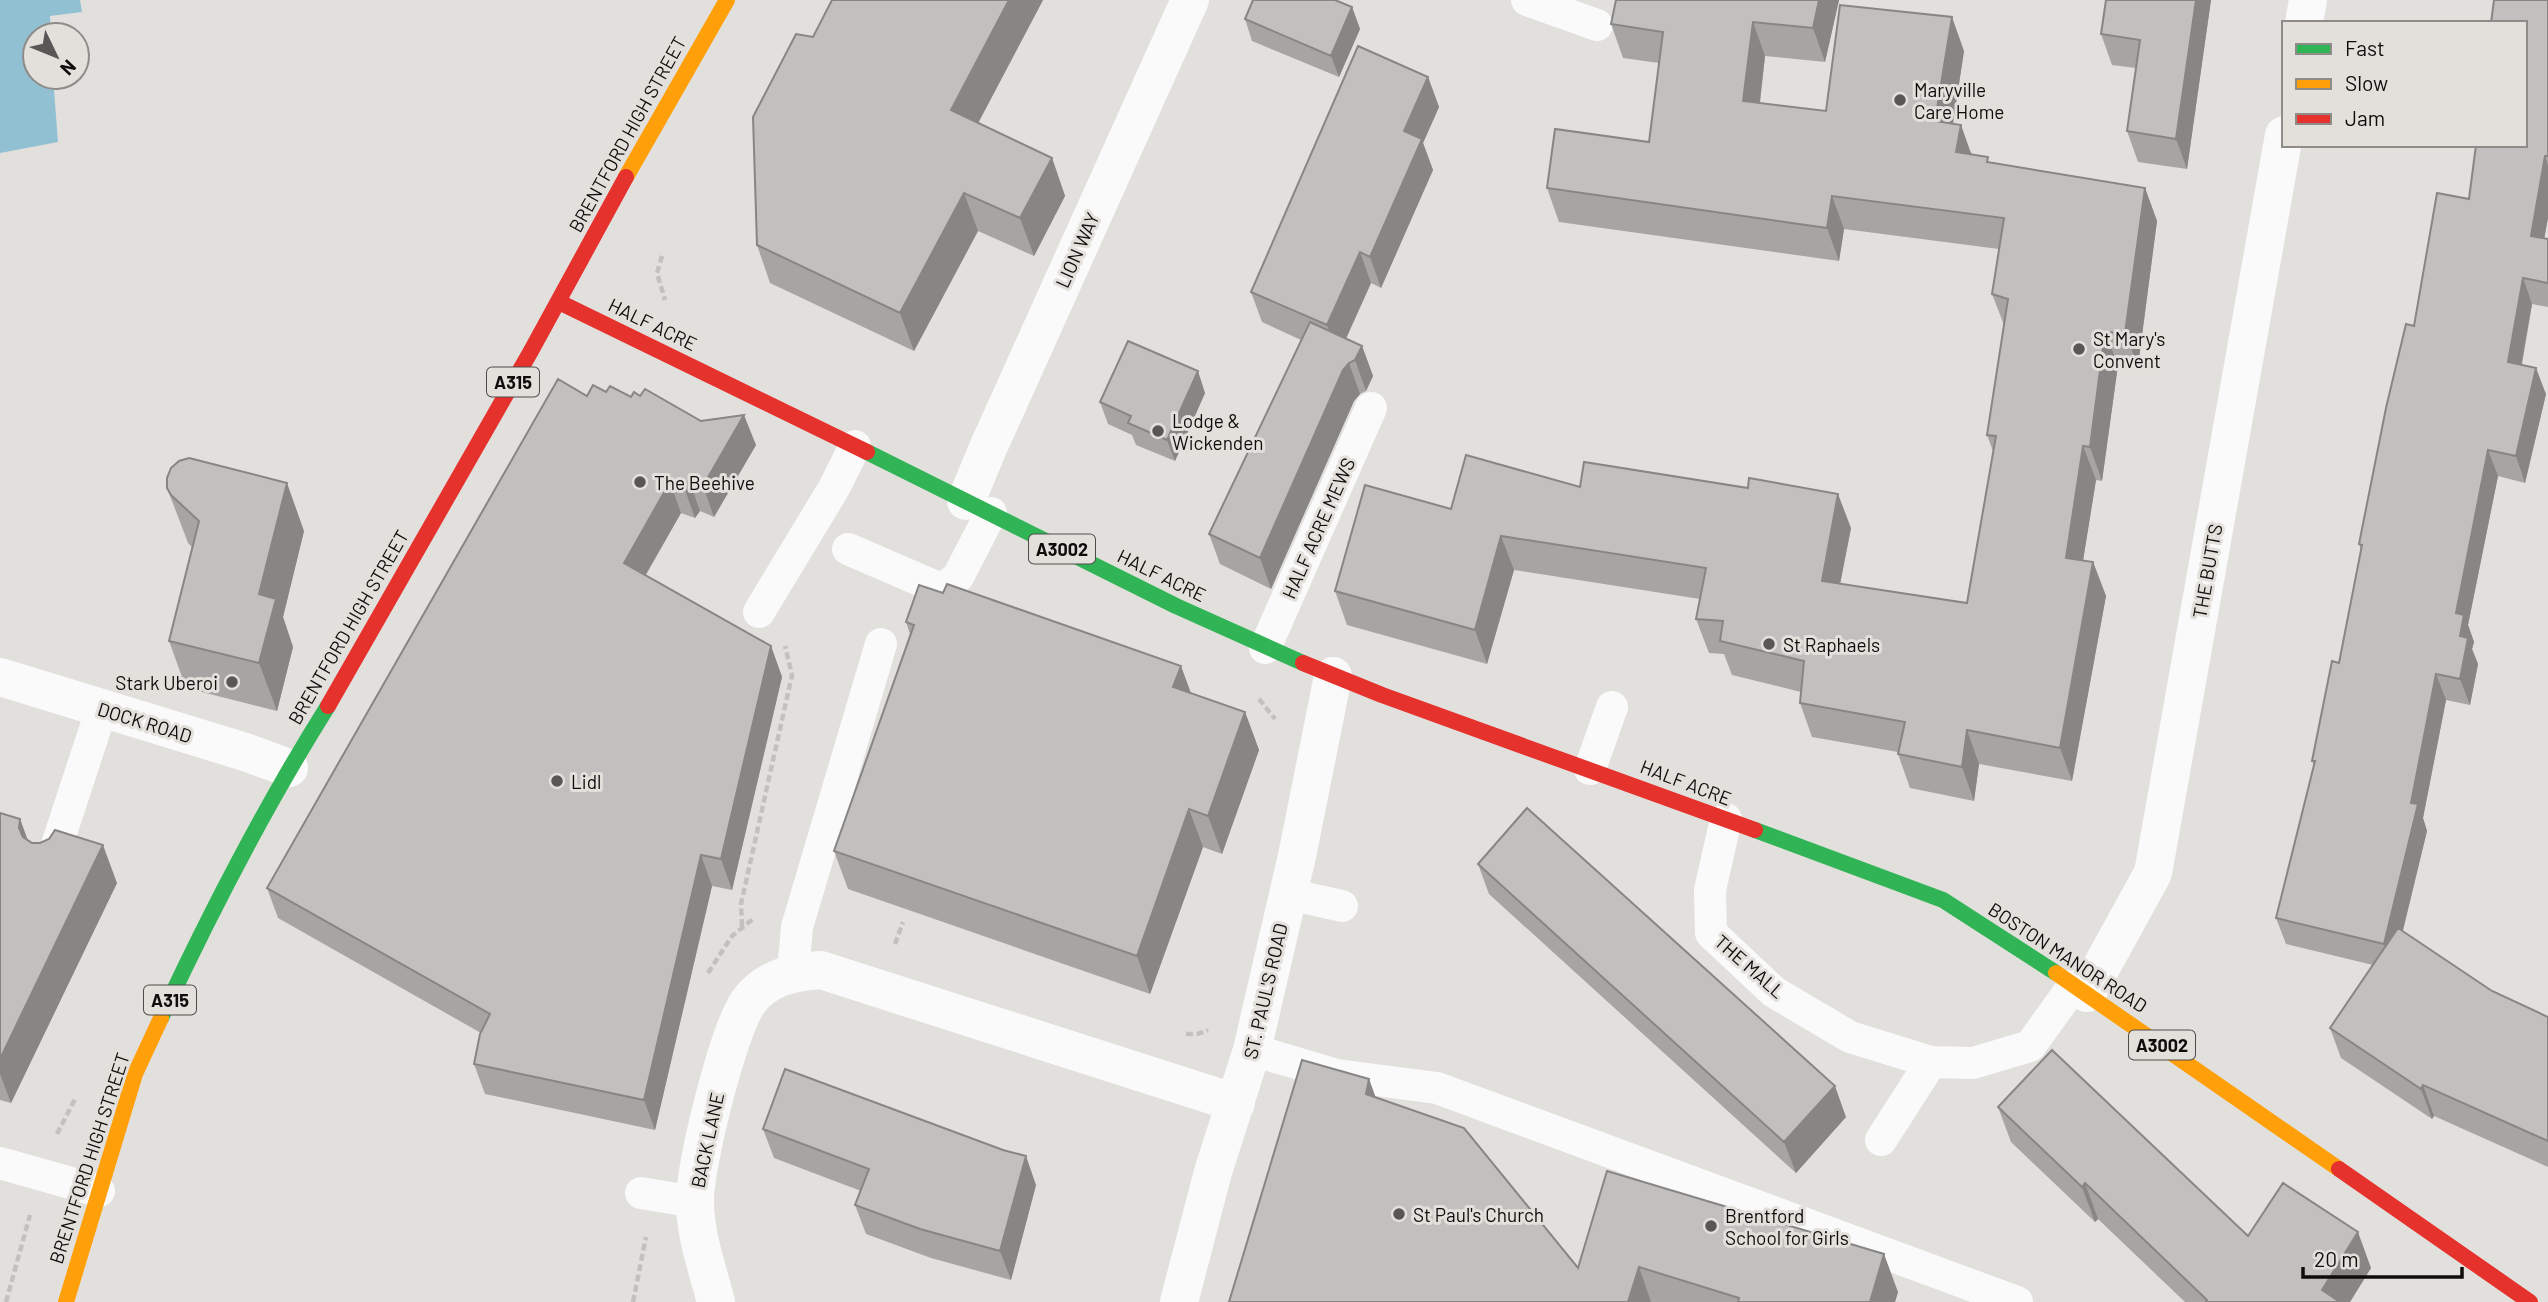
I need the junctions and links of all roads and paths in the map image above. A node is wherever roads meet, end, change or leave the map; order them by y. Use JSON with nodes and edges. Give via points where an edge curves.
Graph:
{"nodes":[{"id":1,"x":727,"y":0,"type":"edge"},
{"id":2,"x":1190,"y":0,"type":"edge"},
{"id":3,"x":1527,"y":0,"type":"edge"},
{"id":4,"x":2308,"y":0,"type":"edge"},
{"id":5,"x":2304,"y":21,"type":"edge"},
{"id":6,"x":1597,"y":25,"type":"dead end"},
{"id":7,"x":2282,"y":146,"type":"edge"},
{"id":8,"x":662,"y":256,"type":"dead end"},
{"id":9,"x":665,"y":301,"type":"dead end"},
{"id":10,"x":559,"y":302,"type":"junction"},
{"id":11,"x":1371,"y":408,"type":"dead end"},
{"id":12,"x":855,"y":446,"type":"junction"},
{"id":13,"x":979,"y":507,"type":"junction"},
{"id":14,"x":848,"y":549,"type":"dead end"},
{"id":15,"x":760,"y":612,"type":"joint"},
{"id":16,"x":881,"y":644,"type":"dead end"},
{"id":17,"x":1265,"y":648,"type":"junction"},
{"id":18,"x":1333,"y":676,"type":"junction"},
{"id":19,"x":0,"y":677,"type":"edge"},
{"id":20,"x":1255,"y":696,"type":"dead end"},
{"id":21,"x":1612,"y":707,"type":"dead end"},
{"id":22,"x":102,"y":708,"type":"junction"},
{"id":23,"x":1277,"y":726,"type":"dead end"},
{"id":24,"x":289,"y":768,"type":"junction"},
{"id":25,"x":1590,"y":769,"type":"junction"},
{"id":26,"x":1726,"y":819,"type":"junction"},
{"id":27,"x":1767,"y":835,"type":"joint"},
{"id":28,"x":51,"y":863,"type":"edge"},
{"id":29,"x":1288,"y":894,"type":"junction"},
{"id":30,"x":1342,"y":906,"type":"dead end"},
{"id":31,"x":903,"y":922,"type":"dead end"},
{"id":32,"x":742,"y":926,"type":"junction"},
{"id":33,"x":797,"y":927,"type":"junction"},
{"id":34,"x":894,"y":946,"type":"dead end"},
{"id":35,"x":705,"y":979,"type":"dead end"},
{"id":36,"x":778,"y":979,"type":"junction"},
{"id":37,"x":2081,"y":989,"type":"junction"},
{"id":38,"x":1215,"y":1025,"type":"dead end"},
{"id":39,"x":1182,"y":1033,"type":"dead end"},
{"id":40,"x":1252,"y":1050,"type":"junction"},
{"id":41,"x":1931,"y":1062,"type":"junction"},
{"id":42,"x":1236,"y":1103,"type":"junction"},
{"id":43,"x":1881,"y":1140,"type":"dead end"},
{"id":44,"x":0,"y":1163,"type":"edge"},
{"id":45,"x":99,"y":1191,"type":"junction"},
{"id":46,"x":648,"y":1194,"type":"joint"},
{"id":47,"x":695,"y":1202,"type":"junction"},
{"id":48,"x":15,"y":1264,"type":"dead end"},
{"id":49,"x":2528,"y":1301,"type":"edge"},
{"id":50,"x":6,"y":1302,"type":"edge"},
{"id":51,"x":66,"y":1302,"type":"edge"},
{"id":52,"x":633,"y":1302,"type":"edge"},
{"id":53,"x":716,"y":1302,"type":"edge"},
{"id":54,"x":1179,"y":1302,"type":"edge"},
{"id":55,"x":2017,"y":1302,"type":"edge"}],
"edges":[{"from":1,"to":10,"type":"main road","name":"BRENTFORD HIGH STREET","number":"A315"},
{"from":2,"to":13,"type":"street","name":"LION WAY","via":[[988,448]]},
{"from":3,"to":6,"type":"lane"},
{"from":4,"to":5,"type":"street"},
{"from":7,"to":37,"type":"street","name":"THE BUTTS","via":[[2153,873]]},
{"from":8,"to":9,"type":"path","via":[[657,273]]},
{"from":10,"to":12,"type":"main road","name":"HALF ACRE","number":"A3002"},
{"from":10,"to":24,"type":"main road","name":"BRENTFORD HIGH STREET","number":"A315","via":[[342,684]]},
{"from":11,"to":17,"type":"lane","name":"HALF ACRE MEWS"},
{"from":12,"to":13,"type":"main road","name":"HALF ACRE","number":"A3002"},
{"from":12,"to":15,"type":"lane"},
{"from":13,"to":14,"type":"lane","via":[[958,577],[944,588]]},
{"from":13,"to":17,"type":"main road","name":"HALF ACRE","number":"A3002"},
{"from":15,"to":32,"type":"path","via":[[783,636],[792,675],[741,904]]},
{"from":16,"to":33,"type":"lane"},
{"from":17,"to":18,"type":"main road","name":"HALF ACRE","number":"A3002"},
{"from":18,"to":25,"type":"main road","name":"HALF ACRE","number":"A3002"},
{"from":18,"to":29,"type":"street","name":"ST. PAUL'S ROAD"},
{"from":19,"to":22,"type":"street","name":"DOCK ROAD"},
{"from":20,"to":23,"type":"path","via":[[1273,714]]},
{"from":21,"to":25,"type":"lane"},
{"from":22,"to":24,"type":"street","name":"DOCK ROAD"},
{"from":22,"to":28,"type":"lane"},
{"from":24,"to":45,"type":"main road","name":"BRENTFORD HIGH STREET","number":"A315","via":[[195,945],[135,1074]]},
{"from":25,"to":26,"type":"main road","name":"HALF ACRE","number":"A3002"},
{"from":26,"to":27,"type":"main road","name":"HALF ACRE","number":"A3002"},
{"from":26,"to":41,"type":"lane","name":"THE MALL","via":[[1710,890],[1711,933],[1774,992],[1850,1037]]},
{"from":27,"to":37,"type":"main road","name":"BOSTON MANOR ROAD","number":"A3002","via":[[1943,900]]},
{"from":29,"to":30,"type":"lane"},
{"from":29,"to":40,"type":"street","name":"ST. PAUL'S ROAD"},
{"from":31,"to":34,"type":"path"},
{"from":32,"to":33,"type":"path","via":[[759,916]]},
{"from":32,"to":35,"type":"path"},
{"from":33,"to":36,"type":"lane"},
{"from":36,"to":42,"type":"street","via":[[821,971]]},
{"from":36,"to":47,"type":"street","name":"BACK LANE","via":[[749,1000],[740,1017],[698,1170]]},
{"from":37,"to":41,"type":"lane","name":"THE MALL","via":[[2030,1046],[1973,1063]]},
{"from":37,"to":49,"type":"main road","name":"BOSTON MANOR ROAD","number":"A3002"},
{"from":38,"to":39,"type":"path","via":[[1197,1034]]},
{"from":40,"to":42,"type":"street","name":"ST. PAUL'S ROAD"},
{"from":40,"to":55,"type":"lane","via":[[1337,1075],[1437,1088]]},
{"from":41,"to":43,"type":"lane"},
{"from":42,"to":54,"type":"street","name":"ST. PAUL'S ROAD"},
{"from":44,"to":45,"type":"lane"},
{"from":45,"to":51,"type":"main road","name":"BRENTFORD HIGH STREET","number":"A315"},
{"from":46,"to":47,"type":"lane"},
{"from":46,"to":52,"type":"path"},
{"from":47,"to":53,"type":"street","name":"BACK LANE"},
{"from":48,"to":50,"type":"path"}]}
